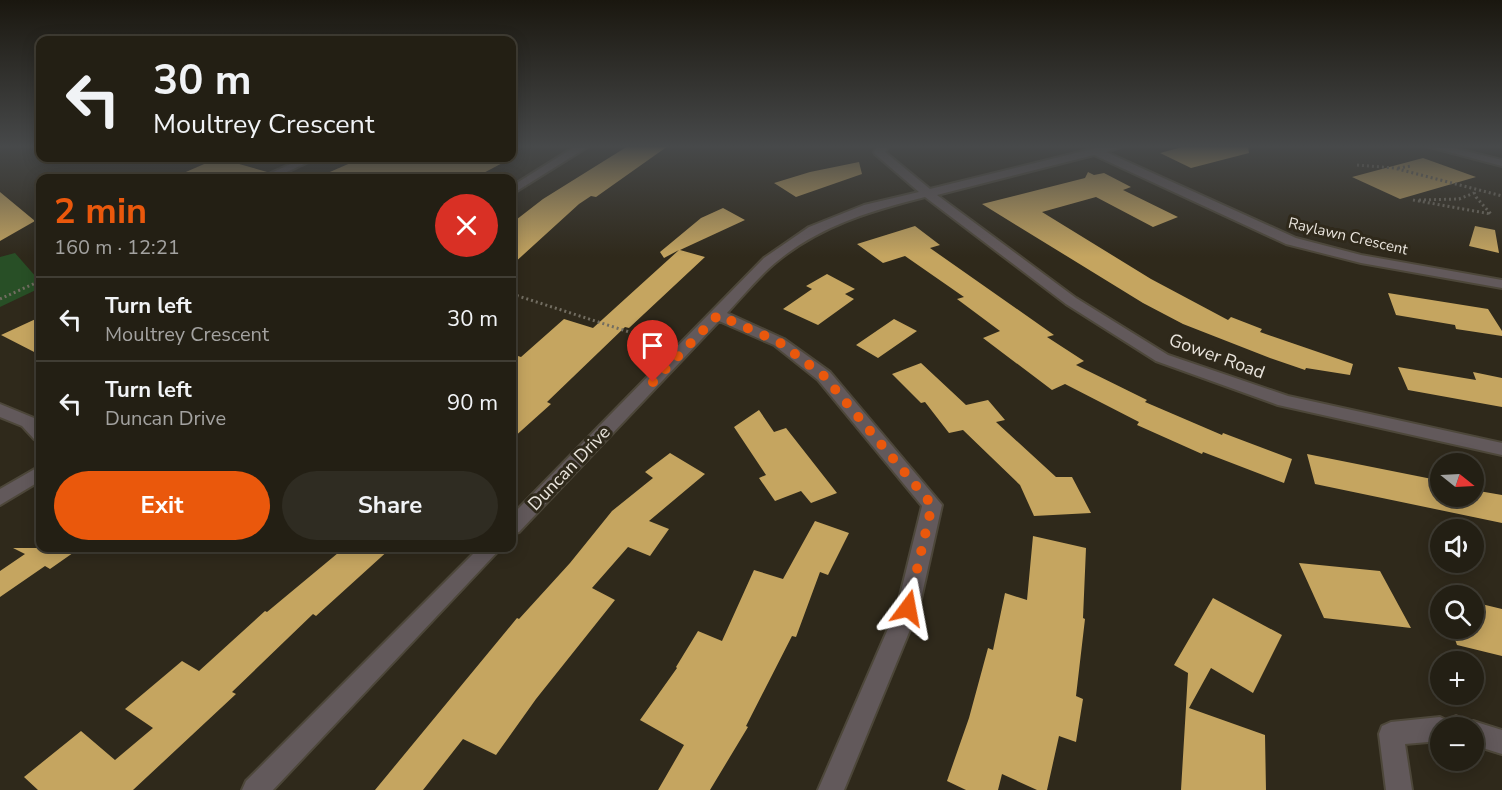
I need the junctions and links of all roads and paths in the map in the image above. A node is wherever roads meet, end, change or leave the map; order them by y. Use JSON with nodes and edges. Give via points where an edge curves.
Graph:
{"nodes":[{"id":1,"x":915,"y":183,"type":"edge"},
{"id":2,"x":969,"y":183,"type":"edge"},
{"id":3,"x":1163,"y":183,"type":"edge"},
{"id":4,"x":1446,"y":183,"type":"edge"},
{"id":5,"x":1474,"y":191,"type":"junction"},
{"id":6,"x":927,"y":193,"type":"junction"},
{"id":7,"x":1502,"y":196,"type":"edge"},
{"id":8,"x":36,"y":283,"type":"edge"},
{"id":9,"x":1502,"y":284,"type":"edge"},
{"id":10,"x":516,"y":295,"type":"edge"},
{"id":11,"x":0,"y":299,"type":"edge"},
{"id":12,"x":718,"y":315,"type":"junction"},
{"id":13,"x":684,"y":350,"type":"junction"},
{"id":14,"x":0,"y":410,"type":"edge"},
{"id":15,"x":36,"y":431,"type":"edge"},
{"id":16,"x":1502,"y":449,"type":"edge"},
{"id":17,"x":36,"y":476,"type":"edge"},
{"id":18,"x":0,"y":498,"type":"edge"},
{"id":19,"x":516,"y":523,"type":"edge"},
{"id":20,"x":487,"y":552,"type":"edge"},
{"id":21,"x":1430,"y":730,"type":"edge"},
{"id":22,"x":1484,"y":736,"type":"edge"},
{"id":23,"x":1502,"y":742,"type":"edge"},
{"id":24,"x":255,"y":790,"type":"edge"},
{"id":25,"x":831,"y":790,"type":"edge"},
{"id":26,"x":1399,"y":790,"type":"edge"}],
"edges":[{"from":1,"to":6,"type":"street","name":"Gower Road"},
{"from":2,"to":6,"type":"street","name":"Duncan Drive"},
{"from":3,"to":9,"type":"street","name":"Raylawn Crescent","via":[[1290,241],[1361,259]]},
{"from":4,"to":5,"type":"path"},
{"from":5,"to":5,"type":"path","via":[[1459,199],[1413,200],[1488,216],[1491,214]]},
{"from":5,"to":7,"type":"path"},
{"from":6,"to":12,"type":"street","name":"Duncan Drive","via":[[868,208],[813,230],[769,261]]},
{"from":6,"to":16,"type":"street","name":"Gower Road","via":[[1071,301],[1162,358],[1284,400]]},
{"from":8,"to":11,"type":"path"},
{"from":10,"to":13,"type":"path"},
{"from":12,"to":13,"type":"street","name":"Duncan Drive"},
{"from":12,"to":25,"type":"street","via":[[779,342],[824,376],[932,505],[908,608]]},
{"from":13,"to":19,"type":"street","name":"Duncan Drive"},
{"from":14,"to":15,"type":"street"},
{"from":17,"to":18,"type":"street"},
{"from":20,"to":24,"type":"street"},
{"from":21,"to":26,"type":"street","via":[[1391,734]]},
{"from":22,"to":23,"type":"street"}]}
